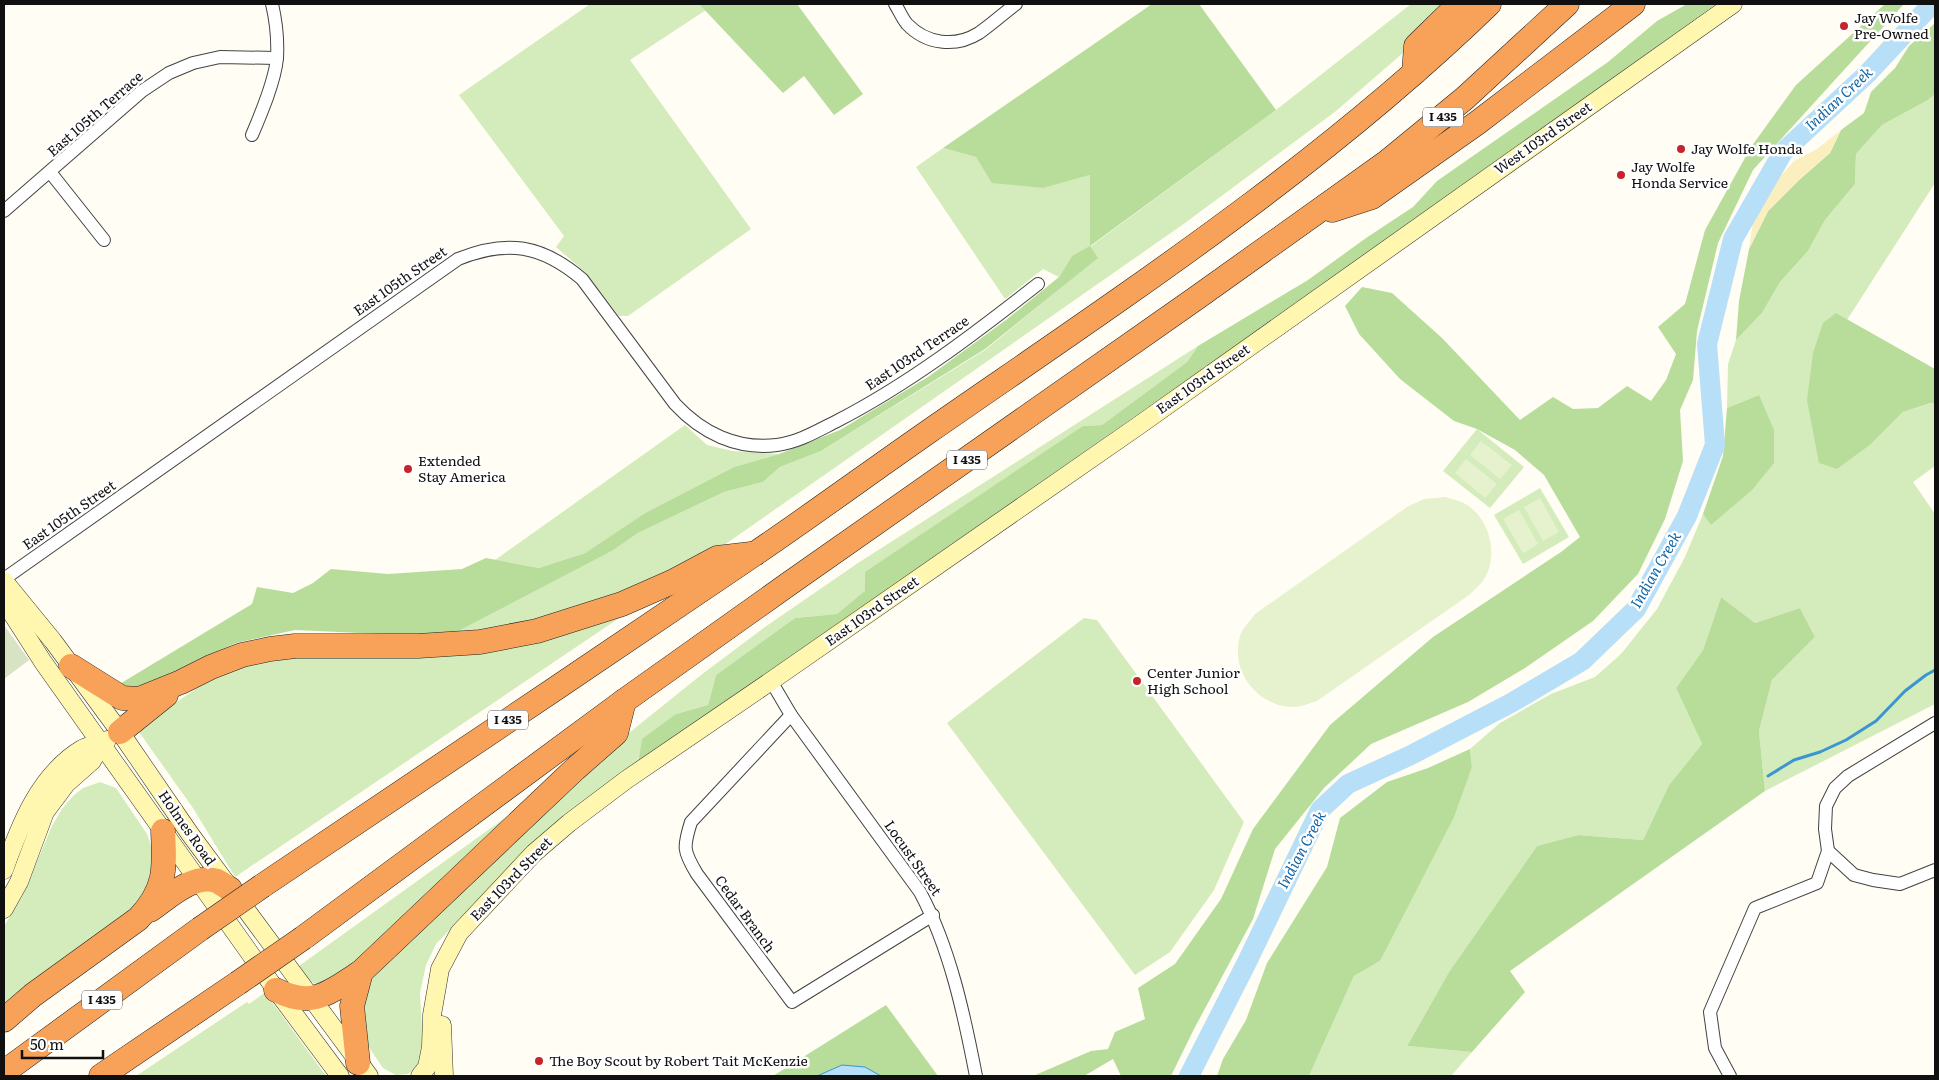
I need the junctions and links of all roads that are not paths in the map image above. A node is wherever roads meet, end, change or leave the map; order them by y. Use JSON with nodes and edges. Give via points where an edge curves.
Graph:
{"nodes":[{"id":1,"x":272,"y":4,"type":"edge"},
{"id":2,"x":895,"y":4,"type":"edge"},
{"id":3,"x":1016,"y":4,"type":"edge"},
{"id":4,"x":1459,"y":4,"type":"edge"},
{"id":5,"x":1489,"y":4,"type":"edge"},
{"id":6,"x":1567,"y":4,"type":"edge"},
{"id":7,"x":1633,"y":4,"type":"edge"},
{"id":8,"x":1733,"y":4,"type":"edge"},
{"id":9,"x":277,"y":58,"type":"junction"},
{"id":10,"x":1414,"y":73,"type":"junction"},
{"id":11,"x":252,"y":136,"type":"dead end"},
{"id":12,"x":50,"y":172,"type":"junction"},
{"id":13,"x":4,"y":211,"type":"edge"},
{"id":14,"x":1309,"y":218,"type":"junction"},
{"id":15,"x":104,"y":240,"type":"dead end"},
{"id":16,"x":1354,"y":273,"type":"joint"},
{"id":17,"x":1038,"y":284,"type":"dead end"},
{"id":18,"x":806,"y":437,"type":"joint"},
{"id":19,"x":755,"y":554,"type":"junction"},
{"id":20,"x":4,"y":580,"type":"edge"},
{"id":21,"x":4,"y":601,"type":"edge"},
{"id":22,"x":71,"y":666,"type":"junction"},
{"id":23,"x":771,"y":681,"type":"junction"},
{"id":24,"x":182,"y":682,"type":"junction"},
{"id":25,"x":624,"y":701,"type":"junction"},
{"id":26,"x":791,"y":714,"type":"junction"},
{"id":27,"x":1935,"y":724,"type":"edge"},
{"id":28,"x":111,"y":738,"type":"junction"},
{"id":29,"x":163,"y":831,"type":"junction"},
{"id":30,"x":1828,"y":851,"type":"junction"},
{"id":31,"x":4,"y":870,"type":"edge"},
{"id":32,"x":1935,"y":870,"type":"edge"},
{"id":33,"x":199,"y":882,"type":"junction"},
{"id":34,"x":230,"y":889,"type":"junction"},
{"id":35,"x":4,"y":909,"type":"edge"},
{"id":36,"x":932,"y":915,"type":"junction"},
{"id":37,"x":138,"y":919,"type":"junction"},
{"id":38,"x":361,"y":972,"type":"junction"},
{"id":39,"x":276,"y":990,"type":"junction"},
{"id":40,"x":437,"y":992,"type":"junction"},
{"id":41,"x":312,"y":999,"type":"junction"},
{"id":42,"x":4,"y":1020,"type":"edge"},
{"id":43,"x":4,"y":1072,"type":"edge"},
{"id":44,"x":362,"y":1073,"type":"edge"},
{"id":45,"x":101,"y":1076,"type":"edge"},
{"id":46,"x":420,"y":1076,"type":"edge"},
{"id":47,"x":444,"y":1076,"type":"edge"},
{"id":48,"x":976,"y":1076,"type":"edge"},
{"id":49,"x":1730,"y":1076,"type":"edge"}],
"edges":[{"from":1,"to":9,"type":"street"},
{"from":2,"to":3,"type":"street","via":[[906,23],[920,35],[942,42],[960,41],[978,33]]},
{"from":4,"to":10,"type":"highway","via":[[1416,46]]},
{"from":5,"to":10,"type":"highway","number":"I 435"},
{"from":6,"to":14,"type":"highway","number":"I 435","via":[[1427,130]]},
{"from":7,"to":14,"type":"highway","via":[[1477,123],[1372,197]]},
{"from":8,"to":16,"type":"street","name":"West 103rd Street"},
{"from":9,"to":11,"type":"street","via":[[263,110]]},
{"from":9,"to":12,"type":"street","name":"East 105th Terrace","via":[[220,57],[169,73],[142,91]]},
{"from":10,"to":19,"type":"highway","number":"I 435","via":[[1282,182]]},
{"from":12,"to":13,"type":"street","name":"East 105th Terrace"},
{"from":12,"to":15,"type":"street"},
{"from":14,"to":25,"type":"highway","number":"I 435"},
{"from":16,"to":23,"type":"street","name":"East 103rd Street"},
{"from":17,"to":18,"type":"street","name":"East 103rd Terrace","via":[[946,354],[854,412]]},
{"from":18,"to":20,"type":"street","name":"East 105th Street","via":[[777,445],[758,446],[719,437],[702,428],[675,404],[582,279],[545,254],[519,247],[498,246],[458,259]]},
{"from":19,"to":24,"type":"highway","via":[[717,558],[622,604],[537,631],[480,642],[427,646],[270,648],[242,655]]},
{"from":19,"to":43,"type":"highway","number":"I 435","bridge":true,"via":[[262,886]]},
{"from":20,"to":22,"type":"street","name":"Holmes Road"},
{"from":21,"to":28,"type":"street","name":"Holmes Road","via":[[43,662]]},
{"from":22,"to":24,"type":"highway","via":[[122,698],[139,699]]},
{"from":22,"to":28,"type":"street","name":"Holmes Road"},
{"from":23,"to":26,"type":"street","name":"Locust Street"},
{"from":23,"to":40,"type":"street","name":"East 103rd Street","via":[[626,780],[536,850],[459,933],[440,969]]},
{"from":24,"to":28,"type":"highway"},
{"from":25,"to":38,"type":"highway","via":[[616,733]]},
{"from":25,"to":45,"type":"highway","number":"I 435","bridge":true,"via":[[303,938]]},
{"from":26,"to":36,"type":"street","name":"Locust Street","via":[[920,892]]},
{"from":26,"to":36,"type":"street","name":"Cedar Branch","via":[[691,822],[685,843],[688,860],[697,874],[792,1002]]},
{"from":27,"to":30,"type":"street","via":[[1848,776],[1835,788],[1826,806]]},
{"from":28,"to":29,"type":"street","name":"Holmes Road"},
{"from":28,"to":31,"type":"street","via":[[84,747],[55,771],[33,800]]},
{"from":28,"to":34,"type":"street","name":"Holmes Road","via":[[190,834]]},
{"from":28,"to":35,"type":"street","via":[[92,761],[66,784],[45,812],[19,882]]},
{"from":29,"to":33,"type":"street","name":"Holmes Road"},
{"from":29,"to":37,"type":"highway","via":[[165,865],[162,881],[151,906]]},
{"from":30,"to":32,"type":"street","via":[[1854,875],[1873,880],[1900,884]]},
{"from":30,"to":49,"type":"street","via":[[1817,883],[1755,908],[1710,1012],[1715,1048]]},
{"from":33,"to":34,"type":"highway","via":[[216,881]]},
{"from":33,"to":37,"type":"highway","via":[[177,891]]},
{"from":33,"to":39,"type":"street","name":"Holmes Road"},
{"from":34,"to":41,"type":"street","name":"Holmes Road"},
{"from":36,"to":48,"type":"street","name":"Locust Street","via":[[944,945]]},
{"from":37,"to":42,"type":"highway","via":[[33,995]]},
{"from":38,"to":41,"type":"highway"},
{"from":38,"to":44,"type":"highway","via":[[352,1006]]},
{"from":39,"to":41,"type":"highway","via":[[291,998]]},
{"from":39,"to":44,"type":"street","name":"Holmes Road"},
{"from":40,"to":46,"type":"street","name":"East 103rd Street","via":[[432,1015],[431,1048],[427,1066]]},
{"from":40,"to":47,"type":"street","name":"East 103rd Street"},
{"from":41,"to":44,"type":"street","name":"Holmes Road"}]}
